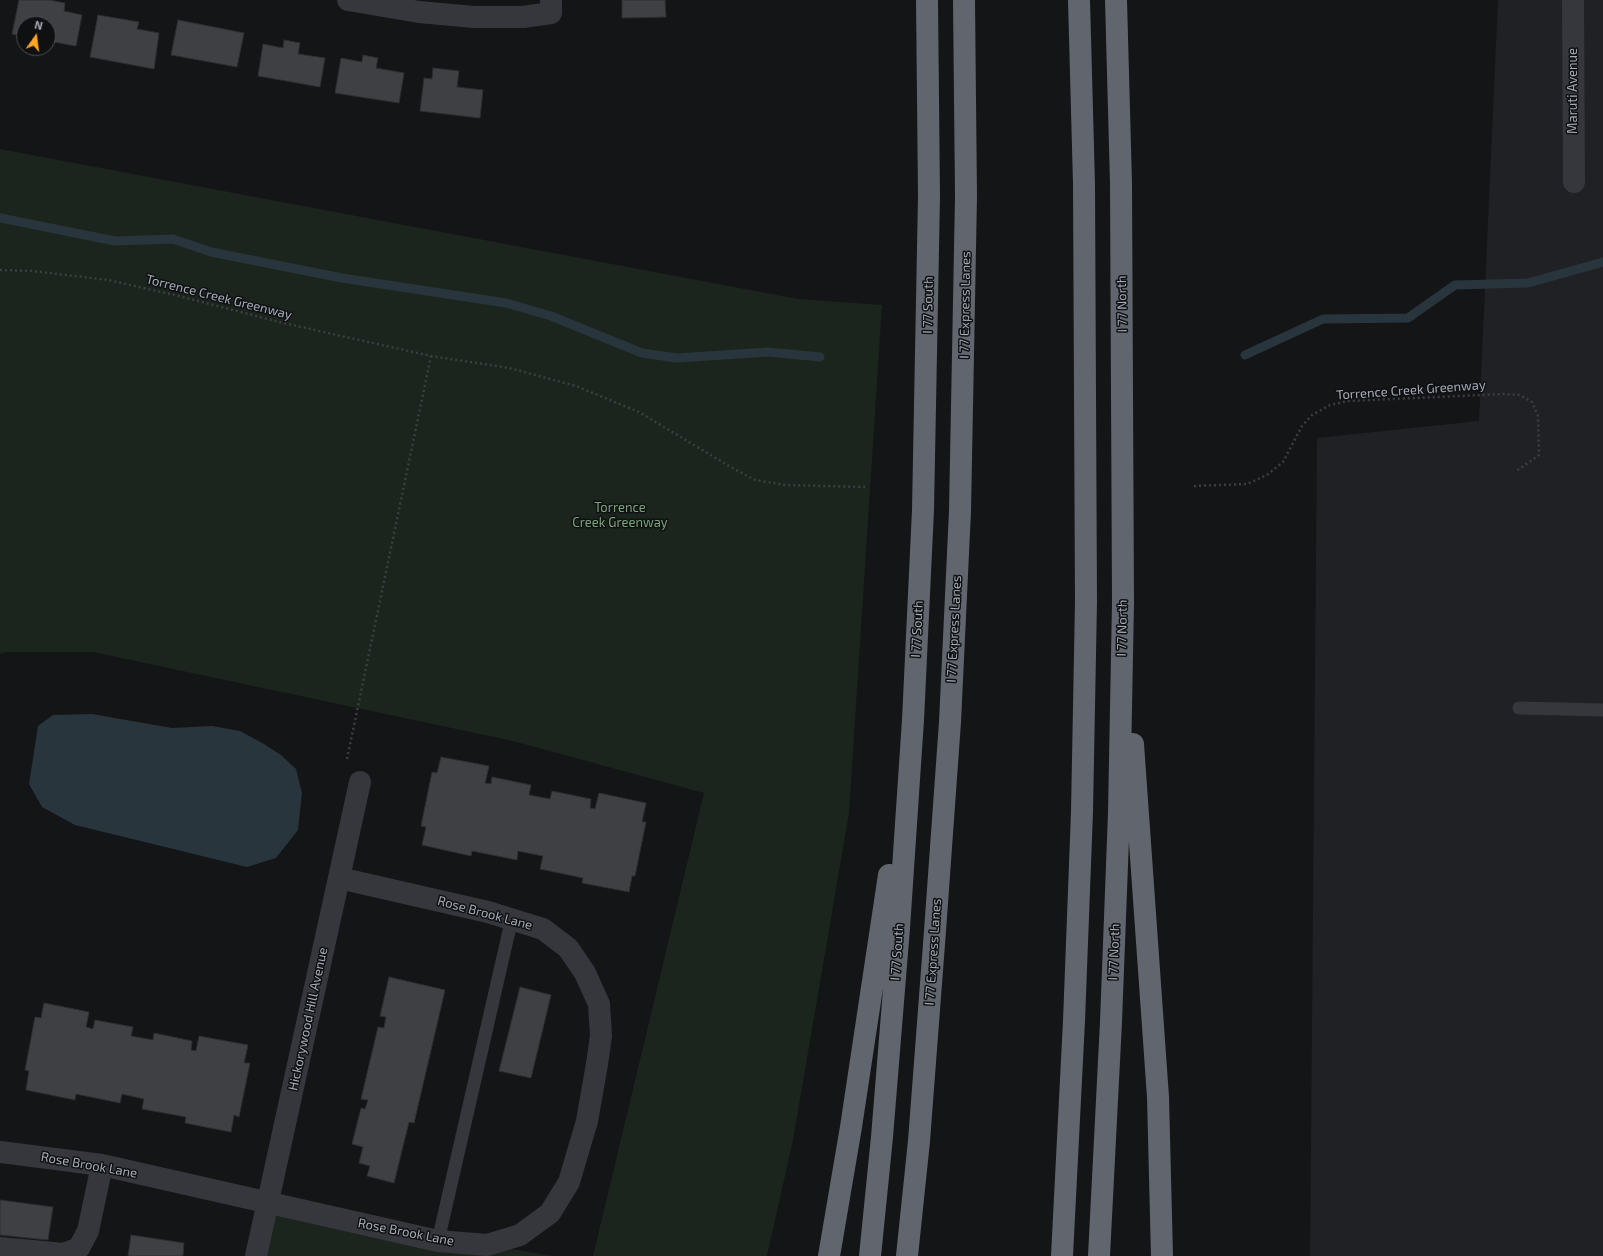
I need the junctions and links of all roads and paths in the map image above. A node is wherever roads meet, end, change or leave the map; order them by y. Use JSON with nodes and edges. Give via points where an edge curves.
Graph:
{"nodes":[{"id":1,"x":348,"y":0,"type":"edge"},
{"id":2,"x":551,"y":0,"type":"edge"},
{"id":3,"x":927,"y":0,"type":"edge"},
{"id":4,"x":964,"y":0,"type":"edge"},
{"id":5,"x":1079,"y":0,"type":"edge"},
{"id":6,"x":1116,"y":0,"type":"edge"},
{"id":7,"x":1573,"y":0,"type":"edge"},
{"id":8,"x":1574,"y":182,"type":"dead end"},
{"id":9,"x":0,"y":270,"type":"edge"},
{"id":10,"x":431,"y":356,"type":"junction"},
{"id":11,"x":1515,"y":472,"type":"dead end"},
{"id":12,"x":1194,"y":486,"type":"dead end"},
{"id":13,"x":865,"y":487,"type":"dead end"},
{"id":14,"x":1123,"y":603,"type":"junction"},
{"id":15,"x":1519,"y":708,"type":"dead end"},
{"id":16,"x":1603,"y":710,"type":"edge"},
{"id":17,"x":913,"y":720,"type":"junction"},
{"id":18,"x":353,"y":731,"type":"dead end"},
{"id":19,"x":360,"y":782,"type":"dead end"},
{"id":20,"x":339,"y":878,"type":"junction"},
{"id":21,"x":512,"y":918,"type":"junction"},
{"id":22,"x":0,"y":1152,"type":"edge"},
{"id":23,"x":102,"y":1165,"type":"junction"},
{"id":24,"x":267,"y":1204,"type":"junction"},
{"id":25,"x":438,"y":1241,"type":"junction"},
{"id":26,"x":0,"y":1248,"type":"edge"},
{"id":27,"x":256,"y":1256,"type":"edge"},
{"id":28,"x":828,"y":1256,"type":"edge"},
{"id":29,"x":870,"y":1256,"type":"edge"},
{"id":30,"x":907,"y":1256,"type":"edge"},
{"id":31,"x":1062,"y":1256,"type":"edge"},
{"id":32,"x":1099,"y":1256,"type":"edge"},
{"id":33,"x":1162,"y":1256,"type":"edge"}],
"edges":[{"from":1,"to":2,"type":"street","via":[[474,17],[523,17],[551,13]]},
{"from":3,"to":17,"type":"highway","name":"I 77 South","via":[[928,352]]},
{"from":4,"to":30,"type":"highway","name":"I 77 Express Lanes","via":[[966,196],[960,511],[950,722],[937,908],[919,1141]]},
{"from":5,"to":31,"type":"highway","via":[[1084,192],[1086,602],[1082,812]]},
{"from":6,"to":14,"type":"highway","name":"I 77 North","via":[[1121,199]]},
{"from":7,"to":8,"type":"street","name":"Maruti Avenue"},
{"from":9,"to":10,"type":"path","name":"Torrence Creek Greenway","via":[[33,271],[108,280]]},
{"from":10,"to":13,"type":"path","name":"Torrence Creek Greenway","via":[[509,368],[576,386],[639,412],[755,480],[785,485]]},
{"from":10,"to":18,"type":"path"},
{"from":11,"to":12,"type":"path","name":"Torrence Creek Greenway","via":[[1539,455],[1538,416],[1532,402],[1520,395],[1505,394],[1330,405],[1312,415],[1302,426],[1283,462],[1267,475],[1247,484]]},
{"from":14,"to":32,"type":"highway","name":"I 77 North","via":[[1119,814]]},
{"from":14,"to":33,"type":"highway","via":[[1158,1097]]},
{"from":15,"to":16,"type":"lane"},
{"from":17,"to":28,"type":"highway","via":[[851,1127]]},
{"from":17,"to":29,"type":"highway","name":"I 77 South","via":[[885,1099]]},
{"from":19,"to":20,"type":"street","name":"Hickorywood Hill Avenue"},
{"from":20,"to":21,"type":"street","name":"Rose Brook Lane"},
{"from":20,"to":24,"type":"street","name":"Hickorywood Hill Avenue"},
{"from":21,"to":25,"type":"lane"},
{"from":21,"to":25,"type":"street","name":"Rose Brook Lane","via":[[543,929],[568,948],[585,972],[598,1004],[601,1036],[587,1121],[569,1182],[550,1213],[520,1236],[487,1245]]},
{"from":22,"to":23,"type":"street","name":"Rose Brook Lane"},
{"from":23,"to":24,"type":"street","name":"Rose Brook Lane"},
{"from":23,"to":26,"type":"street","via":[[88,1230],[79,1248],[64,1254]]},
{"from":24,"to":25,"type":"street","name":"Rose Brook Lane"},
{"from":24,"to":27,"type":"street","name":"Hickorywood Hill Avenue"}]}
